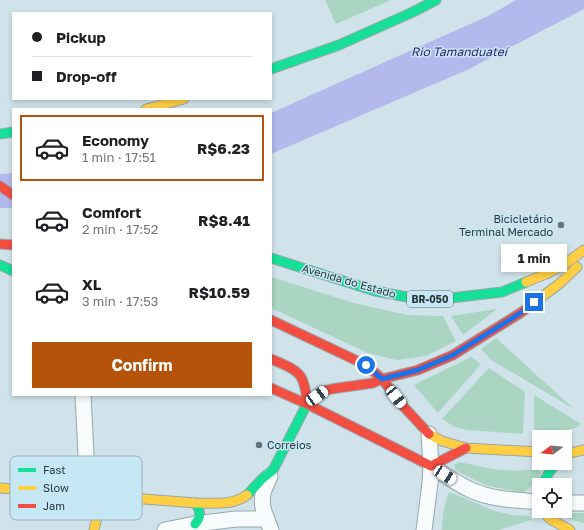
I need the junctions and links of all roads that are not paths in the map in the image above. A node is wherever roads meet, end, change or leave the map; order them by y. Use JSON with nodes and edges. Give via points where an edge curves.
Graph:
{"nodes":[{"id":1,"x":436,"y":0,"type":"edge"},
{"id":2,"x":272,"y":69,"type":"edge"},
{"id":3,"x":181,"y":100,"type":"edge"},
{"id":4,"x":151,"y":108,"type":"edge"},
{"id":5,"x":12,"y":132,"type":"edge"},
{"id":6,"x":0,"y":134,"type":"edge"},
{"id":7,"x":0,"y":186,"type":"edge"},
{"id":8,"x":12,"y":195,"type":"edge"},
{"id":9,"x":0,"y":244,"type":"edge"},
{"id":10,"x":12,"y":245,"type":"edge"},
{"id":11,"x":584,"y":250,"type":"edge"},
{"id":12,"x":272,"y":258,"type":"edge"},
{"id":13,"x":584,"y":259,"type":"edge"},
{"id":14,"x":0,"y":265,"type":"edge"},
{"id":15,"x":12,"y":271,"type":"edge"},
{"id":16,"x":272,"y":320,"type":"edge"},
{"id":17,"x":272,"y":359,"type":"edge"},
{"id":18,"x":382,"y":379,"type":"junction"},
{"id":19,"x":272,"y":388,"type":"edge"},
{"id":20,"x":83,"y":396,"type":"edge"},
{"id":21,"x":306,"y":404,"type":"junction"},
{"id":22,"x":429,"y":434,"type":"junction"},
{"id":23,"x":466,"y":448,"type":"junction"},
{"id":24,"x":584,"y":450,"type":"edge"},
{"id":25,"x":532,"y":452,"type":"edge"},
{"id":26,"x":572,"y":453,"type":"edge"},
{"id":27,"x":87,"y":456,"type":"edge"},
{"id":28,"x":431,"y":466,"type":"junction"},
{"id":29,"x":273,"y":470,"type":"junction"},
{"id":30,"x":0,"y":488,"type":"edge"},
{"id":31,"x":10,"y":489,"type":"edge"},
{"id":32,"x":142,"y":499,"type":"edge"},
{"id":33,"x":532,"y":502,"type":"edge"},
{"id":34,"x":196,"y":503,"type":"junction"},
{"id":35,"x":224,"y":503,"type":"junction"},
{"id":36,"x":572,"y":503,"type":"edge"},
{"id":37,"x":584,"y":503,"type":"edge"},
{"id":38,"x":549,"y":518,"type":"edge"},
{"id":39,"x":100,"y":520,"type":"edge"},
{"id":40,"x":226,"y":520,"type":"junction"},
{"id":41,"x":195,"y":524,"type":"junction"},
{"id":42,"x":269,"y":524,"type":"edge"},
{"id":43,"x":94,"y":530,"type":"edge"},
{"id":44,"x":165,"y":530,"type":"edge"},
{"id":45,"x":424,"y":530,"type":"edge"},
{"id":46,"x":570,"y":530,"type":"edge"}],
"edges":[{"from":1,"to":2,"type":"main road","via":[[338,45]]},
{"from":3,"to":4,"type":"main road"},
{"from":5,"to":6,"type":"main road"},
{"from":7,"to":8,"type":"main road"},
{"from":9,"to":10,"type":"main road"},
{"from":11,"to":12,"type":"main road","name":"Avenida do Estado","number":"BR-050","via":[[562,266],[502,292],[442,299],[418,299],[375,291]]},
{"from":13,"to":18,"type":"main road","via":[[559,284],[522,312],[453,355],[418,370]]},
{"from":14,"to":15,"type":"main road"},
{"from":16,"to":18,"type":"main road","via":[[366,365]]},
{"from":17,"to":21,"type":"main road","via":[[301,375],[305,381]]},
{"from":18,"to":21,"type":"main road","via":[[363,386],[324,391]]},
{"from":18,"to":22,"type":"main road"},
{"from":19,"to":21,"type":"main road"},
{"from":20,"to":27,"type":"street"},
{"from":21,"to":28,"type":"main road"},
{"from":21,"to":29,"type":"main road"},
{"from":22,"to":23,"type":"main road"},
{"from":22,"to":28,"type":"street"},
{"from":23,"to":25,"type":"main road"},
{"from":23,"to":28,"type":"main road"},
{"from":24,"to":26,"type":"main road"},
{"from":28,"to":33,"type":"street","via":[[471,490],[487,496]]},
{"from":28,"to":45,"type":"street"},
{"from":29,"to":35,"type":"main road","via":[[243,498]]},
{"from":29,"to":42,"type":"street","via":[[262,497],[263,510]]},
{"from":30,"to":31,"type":"main road"},
{"from":32,"to":34,"type":"main road"},
{"from":34,"to":35,"type":"main road"},
{"from":34,"to":41,"type":"main road","via":[[200,517]]},
{"from":35,"to":40,"type":"main road"},
{"from":36,"to":37,"type":"street"},
{"from":38,"to":46,"type":"main road"},
{"from":39,"to":43,"type":"main road"},
{"from":40,"to":41,"type":"street"},
{"from":40,"to":42,"type":"street","via":[[236,518]]},
{"from":41,"to":44,"type":"street"}]}
